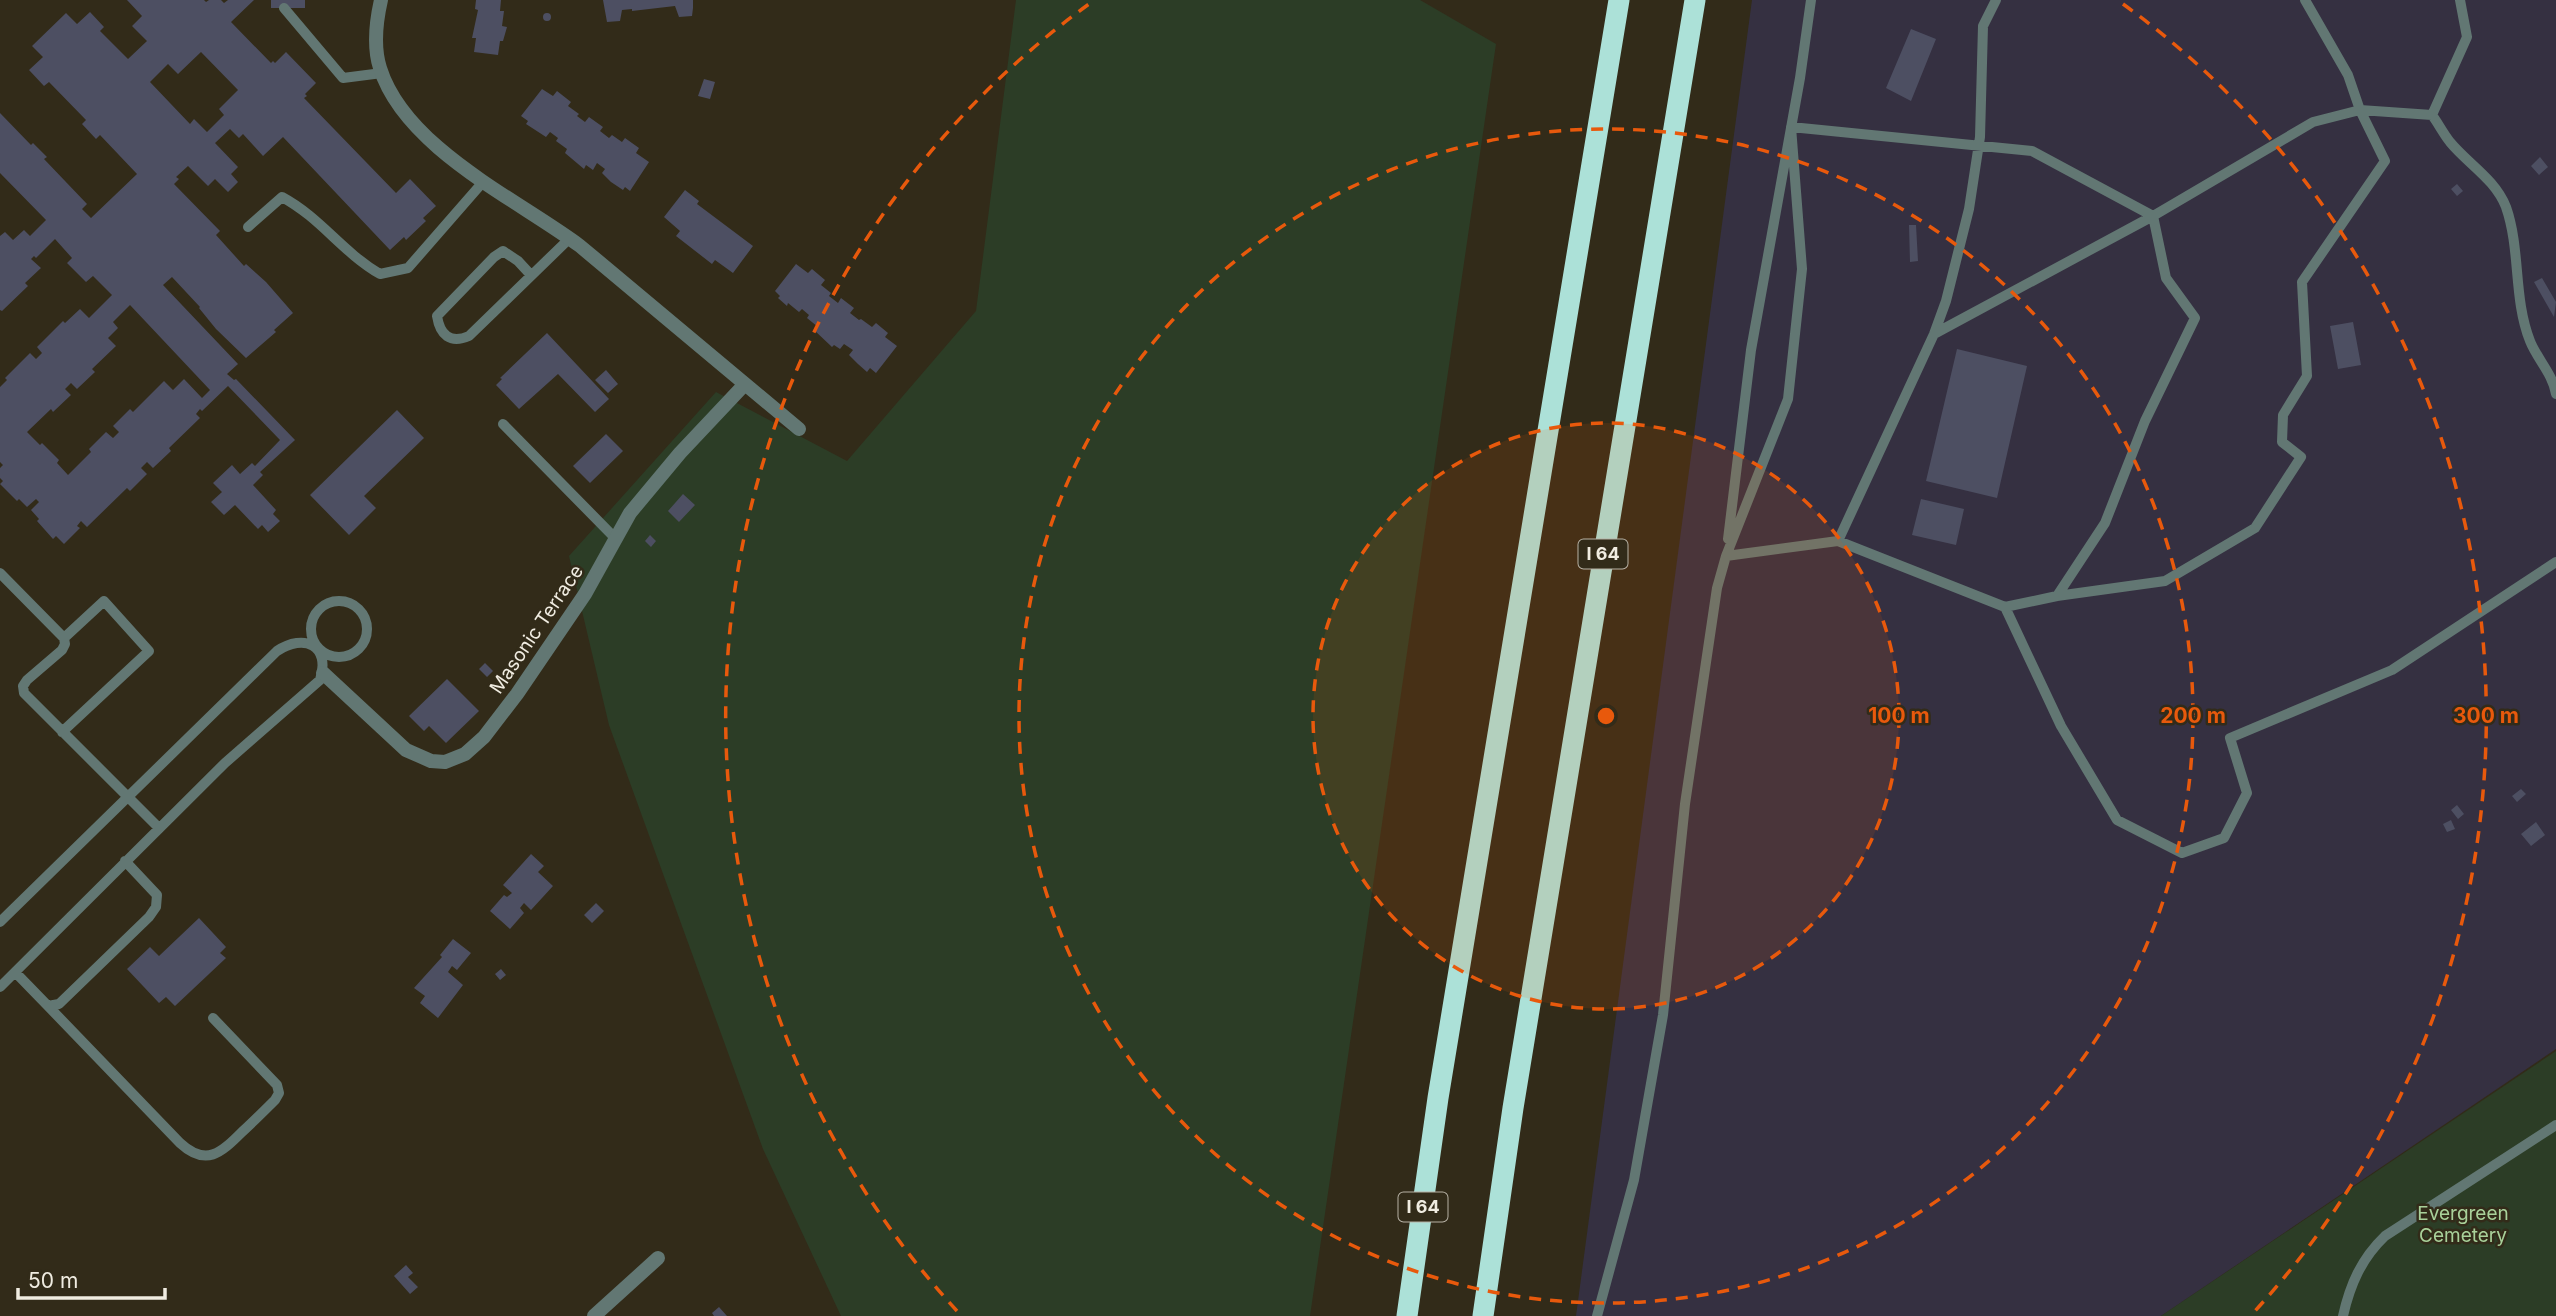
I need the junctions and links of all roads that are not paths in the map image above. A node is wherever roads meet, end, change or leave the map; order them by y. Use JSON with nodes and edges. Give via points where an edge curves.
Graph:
{"nodes":[{"id":1,"x":381,"y":0,"type":"edge"},
{"id":2,"x":1619,"y":0,"type":"edge"},
{"id":3,"x":1695,"y":0,"type":"edge"},
{"id":4,"x":1811,"y":0,"type":"edge"},
{"id":5,"x":1996,"y":0,"type":"edge"},
{"id":6,"x":2305,"y":0,"type":"edge"},
{"id":7,"x":2460,"y":0,"type":"edge"},
{"id":8,"x":284,"y":8,"type":"dead end"},
{"id":9,"x":382,"y":73,"type":"junction"},
{"id":10,"x":2360,"y":110,"type":"junction"},
{"id":11,"x":2432,"y":114,"type":"junction"},
{"id":12,"x":1791,"y":127,"type":"junction"},
{"id":13,"x":1978,"y":146,"type":"junction"},
{"id":14,"x":483,"y":182,"type":"junction"},
{"id":15,"x":2153,"y":216,"type":"junction"},
{"id":16,"x":248,"y":227,"type":"dead end"},
{"id":17,"x":570,"y":238,"type":"junction"},
{"id":18,"x":530,"y":274,"type":"junction"},
{"id":19,"x":1934,"y":334,"type":"junction"},
{"id":20,"x":745,"y":384,"type":"junction"},
{"id":21,"x":2556,"y":394,"type":"edge"},
{"id":22,"x":503,"y":424,"type":"dead end"},
{"id":23,"x":799,"y":429,"type":"dead end"},
{"id":24,"x":615,"y":538,"type":"junction"},
{"id":25,"x":1838,"y":541,"type":"junction"},
{"id":26,"x":1726,"y":556,"type":"junction"},
{"id":27,"x":2556,"y":562,"type":"edge"},
{"id":28,"x":0,"y":573,"type":"edge"},
{"id":29,"x":2057,"y":596,"type":"junction"},
{"id":30,"x":2005,"y":607,"type":"junction"},
{"id":31,"x":64,"y":638,"type":"junction"},
{"id":32,"x":318,"y":649,"type":"junction"},
{"id":33,"x":323,"y":673,"type":"junction"},
{"id":34,"x":62,"y":732,"type":"junction"},
{"id":35,"x":127,"y":799,"type":"junction"},
{"id":36,"x":159,"y":828,"type":"junction"},
{"id":37,"x":125,"y":862,"type":"junction"},
{"id":38,"x":0,"y":922,"type":"edge"},
{"id":39,"x":15,"y":972,"type":"junction"},
{"id":40,"x":0,"y":987,"type":"edge"},
{"id":41,"x":48,"y":1006,"type":"junction"},
{"id":42,"x":213,"y":1018,"type":"dead end"},
{"id":43,"x":2556,"y":1125,"type":"edge"},
{"id":44,"x":658,"y":1258,"type":"dead end"},
{"id":45,"x":594,"y":1316,"type":"edge"},
{"id":46,"x":1407,"y":1316,"type":"edge"},
{"id":47,"x":1483,"y":1316,"type":"edge"},
{"id":48,"x":1597,"y":1316,"type":"edge"},
{"id":49,"x":2343,"y":1316,"type":"edge"}],
"edges":[{"from":1,"to":9,"type":"street","via":[[376,41]]},
{"from":2,"to":46,"type":"highway","number":"I 64","via":[[1438,1098]]},
{"from":3,"to":47,"type":"highway","number":"I 64"},
{"from":4,"to":12,"type":"lane"},
{"from":5,"to":13,"type":"lane","via":[[1983,26]]},
{"from":6,"to":10,"type":"lane","via":[[2348,75]]},
{"from":7,"to":11,"type":"lane","via":[[2467,37]]},
{"from":8,"to":9,"type":"lane","via":[[343,78]]},
{"from":9,"to":14,"type":"street","via":[[415,124]]},
{"from":10,"to":11,"type":"lane"},
{"from":10,"to":15,"type":"lane","via":[[2313,122]]},
{"from":10,"to":29,"type":"lane","via":[[2385,161],[2302,282],[2307,376],[2283,415],[2282,442],[2301,457],[2255,528],[2165,581]]},
{"from":11,"to":21,"type":"lane","via":[[2505,205],[2530,340]]},
{"from":12,"to":13,"type":"lane"},
{"from":12,"to":26,"type":"lane","via":[[1751,350]]},
{"from":12,"to":26,"type":"lane","via":[[1802,269],[1788,399]]},
{"from":13,"to":15,"type":"lane","via":[[2032,151]]},
{"from":13,"to":19,"type":"lane","via":[[1969,209]]},
{"from":14,"to":16,"type":"lane","via":[[408,268],[380,274],[304,209],[282,197]]},
{"from":14,"to":17,"type":"street"},
{"from":15,"to":19,"type":"lane"},
{"from":15,"to":29,"type":"lane","via":[[2165,278],[2195,318],[2145,421],[2105,523]]},
{"from":17,"to":18,"type":"lane"},
{"from":17,"to":20,"type":"street"},
{"from":18,"to":18,"type":"lane","via":[[469,337],[449,338],[439,328],[437,316],[503,251]]},
{"from":19,"to":25,"type":"lane"},
{"from":20,"to":23,"type":"street"},
{"from":20,"to":24,"type":"street","name":"Masonic Terrace","via":[[671,463]]},
{"from":22,"to":24,"type":"lane"},
{"from":24,"to":33,"type":"street","name":"Masonic Terrace","via":[[586,594],[517,694],[465,754],[445,762],[416,757]]},
{"from":25,"to":26,"type":"lane"},
{"from":25,"to":30,"type":"lane"},
{"from":26,"to":48,"type":"lane","via":[[1717,588],[1685,804],[1664,1015],[1634,1180]]},
{"from":27,"to":30,"type":"lane","via":[[2392,670],[2230,738],[2247,793],[2224,838],[2182,853],[2117,820],[2061,726]]},
{"from":28,"to":31,"type":"lane"},
{"from":29,"to":30,"type":"lane"},
{"from":31,"to":34,"type":"lane","via":[[62,650],[23,687]]},
{"from":31,"to":34,"type":"lane","via":[[104,601],[149,650]]},
{"from":32,"to":32,"type":"lane","via":[[334,657],[358,649],[367,634],[359,610],[343,601],[319,609],[310,633]]},
{"from":32,"to":33,"type":"lane"},
{"from":32,"to":35,"type":"lane","via":[[298,644],[277,651]]},
{"from":33,"to":36,"type":"lane","via":[[308,693],[264,728]]},
{"from":34,"to":35,"type":"lane"},
{"from":35,"to":36,"type":"lane"},
{"from":35,"to":38,"type":"lane"},
{"from":36,"to":37,"type":"lane"},
{"from":37,"to":39,"type":"lane"},
{"from":37,"to":41,"type":"lane","via":[[157,895],[156,907],[59,1004]]},
{"from":39,"to":40,"type":"lane"},
{"from":39,"to":41,"type":"lane"},
{"from":41,"to":42,"type":"lane","via":[[190,1153],[202,1157],[225,1149],[279,1093],[277,1085]]},
{"from":43,"to":49,"type":"lane","via":[[2385,1236],[2356,1274]]},
{"from":44,"to":45,"type":"street"}]}
